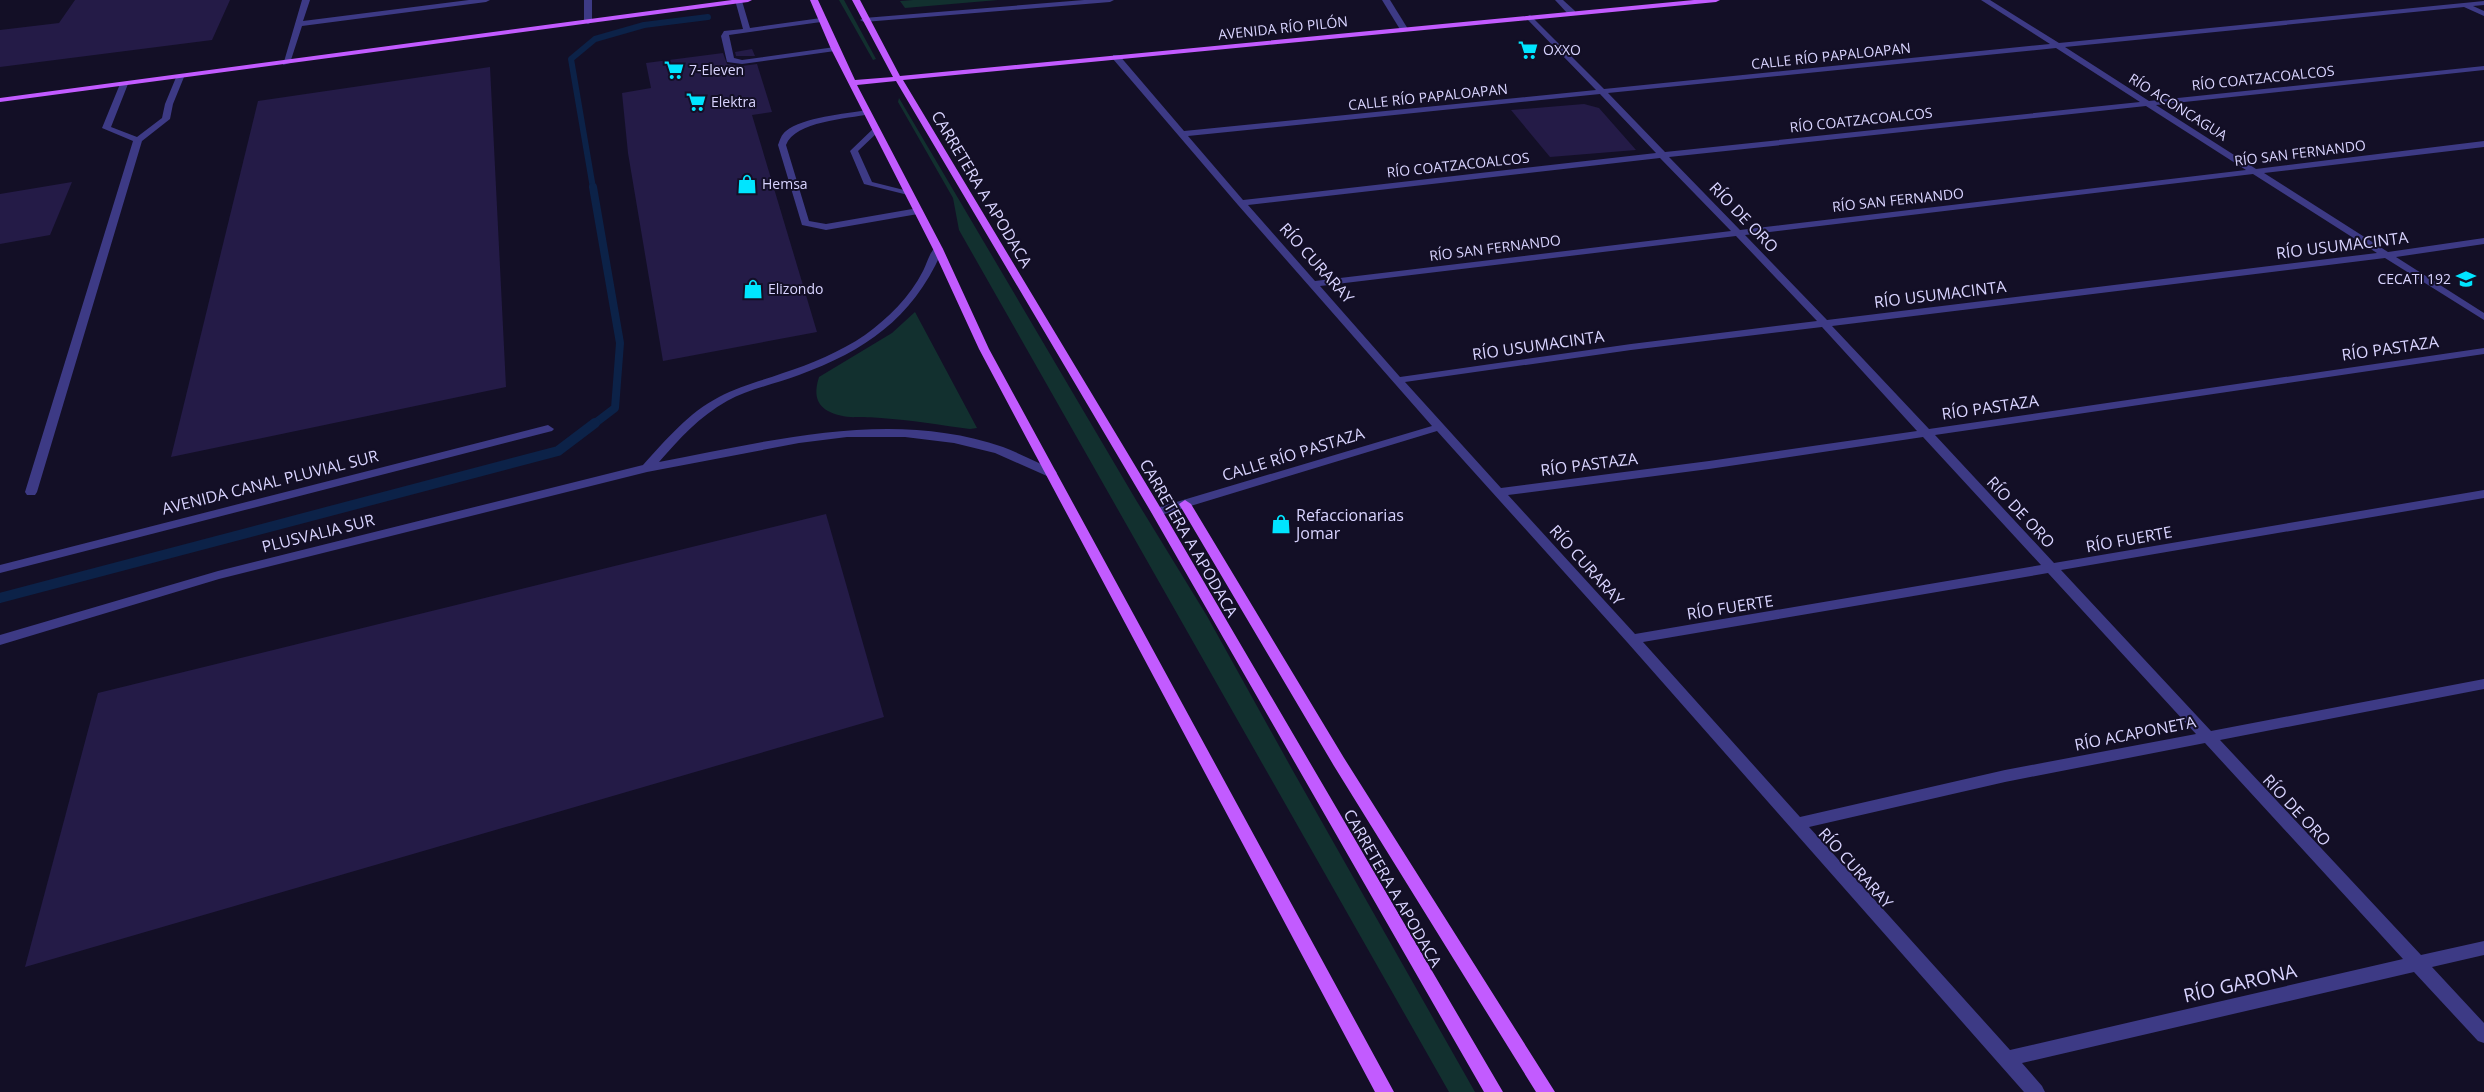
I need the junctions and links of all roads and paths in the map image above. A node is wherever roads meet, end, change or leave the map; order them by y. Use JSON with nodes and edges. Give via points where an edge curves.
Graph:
{"nodes":[{"id":1,"x":306,"y":0,"type":"edge"},
{"id":2,"x":486,"y":0,"type":"edge"},
{"id":3,"x":588,"y":0,"type":"edge"},
{"id":4,"x":748,"y":0,"type":"edge"},
{"id":5,"x":814,"y":0,"type":"edge"},
{"id":6,"x":856,"y":0,"type":"edge"},
{"id":7,"x":1110,"y":0,"type":"edge"},
{"id":8,"x":1386,"y":0,"type":"edge"},
{"id":9,"x":1559,"y":0,"type":"edge"},
{"id":10,"x":1716,"y":0,"type":"edge"},
{"id":11,"x":1984,"y":0,"type":"edge"},
{"id":12,"x":2454,"y":0,"type":"edge"},
{"id":13,"x":738,"y":1,"type":"edge"},
{"id":14,"x":1683,"y":2,"type":"edge"},
{"id":15,"x":2484,"y":3,"type":"edge"},
{"id":16,"x":2465,"y":5,"type":"junction"},
{"id":17,"x":1572,"y":13,"type":"junction"},
{"id":18,"x":2484,"y":14,"type":"edge"},
{"id":19,"x":1530,"y":17,"type":"junction"},
{"id":20,"x":821,"y":20,"type":"junction"},
{"id":21,"x":864,"y":20,"type":"junction"},
{"id":22,"x":588,"y":22,"type":"junction"},
{"id":23,"x":298,"y":24,"type":"junction"},
{"id":24,"x":747,"y":29,"type":"junction"},
{"id":25,"x":1404,"y":29,"type":"junction"},
{"id":26,"x":2057,"y":46,"type":"junction"},
{"id":27,"x":835,"y":49,"type":"junction"},
{"id":28,"x":1116,"y":57,"type":"junction"},
{"id":29,"x":286,"y":63,"type":"junction"},
{"id":30,"x":2484,"y":68,"type":"edge"},
{"id":31,"x":180,"y":77,"type":"junction"},
{"id":32,"x":897,"y":77,"type":"junction"},
{"id":33,"x":852,"y":83,"type":"junction"},
{"id":34,"x":124,"y":84,"type":"junction"},
{"id":35,"x":1602,"y":93,"type":"junction"},
{"id":36,"x":0,"y":100,"type":"edge"},
{"id":37,"x":2149,"y":104,"type":"junction"},
{"id":38,"x":867,"y":112,"type":"junction"},
{"id":39,"x":876,"y":130,"type":"junction"},
{"id":40,"x":1181,"y":134,"type":"junction"},
{"id":41,"x":138,"y":140,"type":"junction"},
{"id":42,"x":2484,"y":144,"type":"edge"},
{"id":43,"x":1662,"y":155,"type":"junction"},
{"id":44,"x":2257,"y":172,"type":"junction"},
{"id":45,"x":910,"y":194,"type":"junction"},
{"id":46,"x":1241,"y":203,"type":"junction"},
{"id":47,"x":918,"y":211,"type":"junction"},
{"id":48,"x":1737,"y":232,"type":"junction"},
{"id":49,"x":2484,"y":241,"type":"edge"},
{"id":50,"x":938,"y":249,"type":"junction"},
{"id":51,"x":2386,"y":255,"type":"junction"},
{"id":52,"x":1315,"y":284,"type":"junction"},
{"id":53,"x":2484,"y":317,"type":"edge"},
{"id":54,"x":1824,"y":323,"type":"junction"},
{"id":55,"x":2484,"y":350,"type":"edge"},
{"id":56,"x":1399,"y":380,"type":"junction"},
{"id":57,"x":1439,"y":427,"type":"junction"},
{"id":58,"x":548,"y":429,"type":"dead end"},
{"id":59,"x":1924,"y":433,"type":"junction"},
{"id":60,"x":647,"y":468,"type":"junction"},
{"id":61,"x":1051,"y":473,"type":"junction"},
{"id":62,"x":31,"y":492,"type":"dead end"},
{"id":63,"x":1499,"y":492,"type":"junction"},
{"id":64,"x":2484,"y":494,"type":"edge"},
{"id":65,"x":1185,"y":504,"type":"junction"},
{"id":66,"x":1156,"y":512,"type":"junction"},
{"id":67,"x":0,"y":569,"type":"edge"},
{"id":68,"x":2053,"y":569,"type":"junction"},
{"id":69,"x":1632,"y":639,"type":"junction"},
{"id":70,"x":0,"y":640,"type":"edge"},
{"id":71,"x":2484,"y":684,"type":"edge"},
{"id":72,"x":2208,"y":737,"type":"junction"},
{"id":73,"x":1795,"y":824,"type":"junction"},
{"id":74,"x":2484,"y":948,"type":"edge"},
{"id":75,"x":2417,"y":964,"type":"junction"},
{"id":76,"x":2484,"y":1035,"type":"edge"},
{"id":77,"x":2005,"y":1059,"type":"junction"},
{"id":78,"x":1385,"y":1092,"type":"edge"},
{"id":79,"x":1494,"y":1092,"type":"edge"},
{"id":80,"x":1546,"y":1092,"type":"edge"},
{"id":81,"x":2036,"y":1092,"type":"edge"}],
"edges":[{"from":1,"to":23,"type":"street"},
{"from":2,"to":23,"type":"street"},
{"from":3,"to":22,"type":"street"},
{"from":4,"to":13,"type":"main road"},
{"from":5,"to":20,"type":"main road"},
{"from":6,"to":21,"type":"main road","name":"CARRETERA A APODACA"},
{"from":7,"to":21,"type":"street"},
{"from":8,"to":25,"type":"street"},
{"from":9,"to":17,"type":"street"},
{"from":10,"to":14,"type":"main road","name":"AVENIDA RÍO PILÓN"},
{"from":11,"to":26,"type":"street","name":"RÍO ACONCAGUA"},
{"from":12,"to":16,"type":"street"},
{"from":13,"to":22,"type":"main road"},
{"from":13,"to":24,"type":"street"},
{"from":14,"to":17,"type":"main road","name":"AVENIDA RÍO PILÓN"},
{"from":15,"to":16,"type":"street","name":"CALLE RÍO PAPALOAPAN"},
{"from":16,"to":18,"type":"street"},
{"from":16,"to":26,"type":"street","name":"CALLE RÍO PAPALOAPAN"},
{"from":17,"to":19,"type":"main road","name":"AVENIDA RÍO PILÓN"},
{"from":19,"to":25,"type":"main road","name":"AVENIDA RÍO PILÓN"},
{"from":19,"to":35,"type":"street","name":"RÍO DE ORO"},
{"from":20,"to":24,"type":"street"},
{"from":20,"to":27,"type":"main road"},
{"from":21,"to":32,"type":"main road","name":"CARRETERA A APODACA"},
{"from":22,"to":29,"type":"main road"},
{"from":23,"to":29,"type":"street"},
{"from":24,"to":27,"type":"street","via":[[725,36],[730,60],[734,62]]},
{"from":25,"to":28,"type":"main road","name":"AVENIDA RÍO PILÓN"},
{"from":26,"to":35,"type":"street","name":"CALLE RÍO PAPALOAPAN"},
{"from":26,"to":37,"type":"street","name":"RÍO ACONCAGUA"},
{"from":27,"to":33,"type":"main road"},
{"from":28,"to":32,"type":"main road","name":"AVENIDA RÍO PILÓN"},
{"from":28,"to":40,"type":"street","name":"RÍO CURARAY"},
{"from":29,"to":31,"type":"main road"},
{"from":30,"to":37,"type":"street","name":"RÍO COATZACOALCOS"},
{"from":31,"to":34,"type":"main road"},
{"from":31,"to":41,"type":"street","via":[[166,119]]},
{"from":32,"to":33,"type":"main road","name":"AVENIDA RÍO PILÓN"},
{"from":32,"to":66,"type":"main road","name":"CARRETERA A APODACA"},
{"from":33,"to":38,"type":"main road"},
{"from":34,"to":36,"type":"main road"},
{"from":34,"to":41,"type":"street","via":[[106,128]]},
{"from":35,"to":40,"type":"street","name":"CALLE RÍO PAPALOAPAN"},
{"from":35,"to":43,"type":"street","name":"RÍO DE ORO"},
{"from":37,"to":43,"type":"street","name":"RÍO COATZACOALCOS"},
{"from":37,"to":44,"type":"street","name":"RÍO ACONCAGUA"},
{"from":38,"to":39,"type":"main road"},
{"from":38,"to":47,"type":"street","via":[[801,126],[784,137],[782,145],[805,223],[826,227]]},
{"from":39,"to":45,"type":"main road"},
{"from":39,"to":45,"type":"street","via":[[854,151],[868,184]]},
{"from":40,"to":46,"type":"street","name":"RÍO CURARAY"},
{"from":41,"to":62,"type":"street"},
{"from":42,"to":44,"type":"street","name":"RÍO SAN FERNANDO"},
{"from":43,"to":46,"type":"street","name":"RÍO COATZACOALCOS"},
{"from":43,"to":48,"type":"street","name":"RÍO DE ORO"},
{"from":44,"to":48,"type":"street","name":"RÍO SAN FERNANDO"},
{"from":44,"to":51,"type":"street","name":"RÍO ACONCAGUA"},
{"from":45,"to":47,"type":"main road"},
{"from":46,"to":52,"type":"street","name":"RÍO CURARAY"},
{"from":47,"to":50,"type":"main road"},
{"from":48,"to":52,"type":"street","name":"RÍO SAN FERNANDO"},
{"from":48,"to":54,"type":"street","name":"RÍO DE ORO"},
{"from":49,"to":51,"type":"street","name":"RÍO USUMACINTA"},
{"from":50,"to":60,"type":"street","via":[[930,272],[887,324],[864,340],[806,369],[724,398],[703,411]]},
{"from":50,"to":61,"type":"main road","via":[[984,349]]},
{"from":51,"to":53,"type":"street","name":"RÍO ACONCAGUA"},
{"from":51,"to":54,"type":"street","name":"RÍO USUMACINTA"},
{"from":52,"to":56,"type":"street","name":"RÍO CURARAY"},
{"from":54,"to":56,"type":"street","name":"RÍO USUMACINTA"},
{"from":54,"to":59,"type":"street","name":"RÍO DE ORO"},
{"from":55,"to":59,"type":"street","name":"RÍO PASTAZA"},
{"from":56,"to":57,"type":"street","name":"RÍO CURARAY"},
{"from":57,"to":63,"type":"street","name":"RÍO CURARAY"},
{"from":57,"to":65,"type":"street","name":"CALLE RÍO PASTAZA"},
{"from":58,"to":67,"type":"street","name":"AVENIDA CANAL PLUVIAL SUR"},
{"from":59,"to":63,"type":"street","name":"RÍO PASTAZA"},
{"from":59,"to":68,"type":"street","name":"RÍO DE ORO"},
{"from":60,"to":61,"type":"street","name":"PLUSVALIA SUR","via":[[799,439],[848,433],[905,433],[954,439],[999,450]]},
{"from":60,"to":70,"type":"street","name":"PLUSVALIA SUR","via":[[218,575]]},
{"from":61,"to":78,"type":"main road"},
{"from":63,"to":69,"type":"street","name":"RÍO CURARAY"},
{"from":64,"to":68,"type":"street","name":"RÍO FUERTE"},
{"from":65,"to":66,"type":"street","name":"CALLE RÍO PASTAZA"},
{"from":65,"to":80,"type":"main road","via":[[1339,762]]},
{"from":66,"to":79,"type":"main road","name":"CARRETERA A APODACA"},
{"from":68,"to":69,"type":"street","name":"RÍO FUERTE"},
{"from":68,"to":72,"type":"street","name":"RÍO DE ORO"},
{"from":69,"to":73,"type":"street","name":"RÍO CURARAY"},
{"from":71,"to":72,"type":"street","name":"RÍO ACAPONETA"},
{"from":72,"to":73,"type":"street","name":"RÍO ACAPONETA","via":[[2005,776]]},
{"from":72,"to":75,"type":"street","name":"RÍO DE ORO"},
{"from":73,"to":77,"type":"street","name":"RÍO CURARAY"},
{"from":74,"to":75,"type":"street","name":"RÍO GARONA"},
{"from":75,"to":76,"type":"street","name":"RÍO DE ORO"},
{"from":75,"to":77,"type":"street","name":"RÍO GARONA"},
{"from":77,"to":81,"type":"street","name":"RÍO CURARAY"}]}
